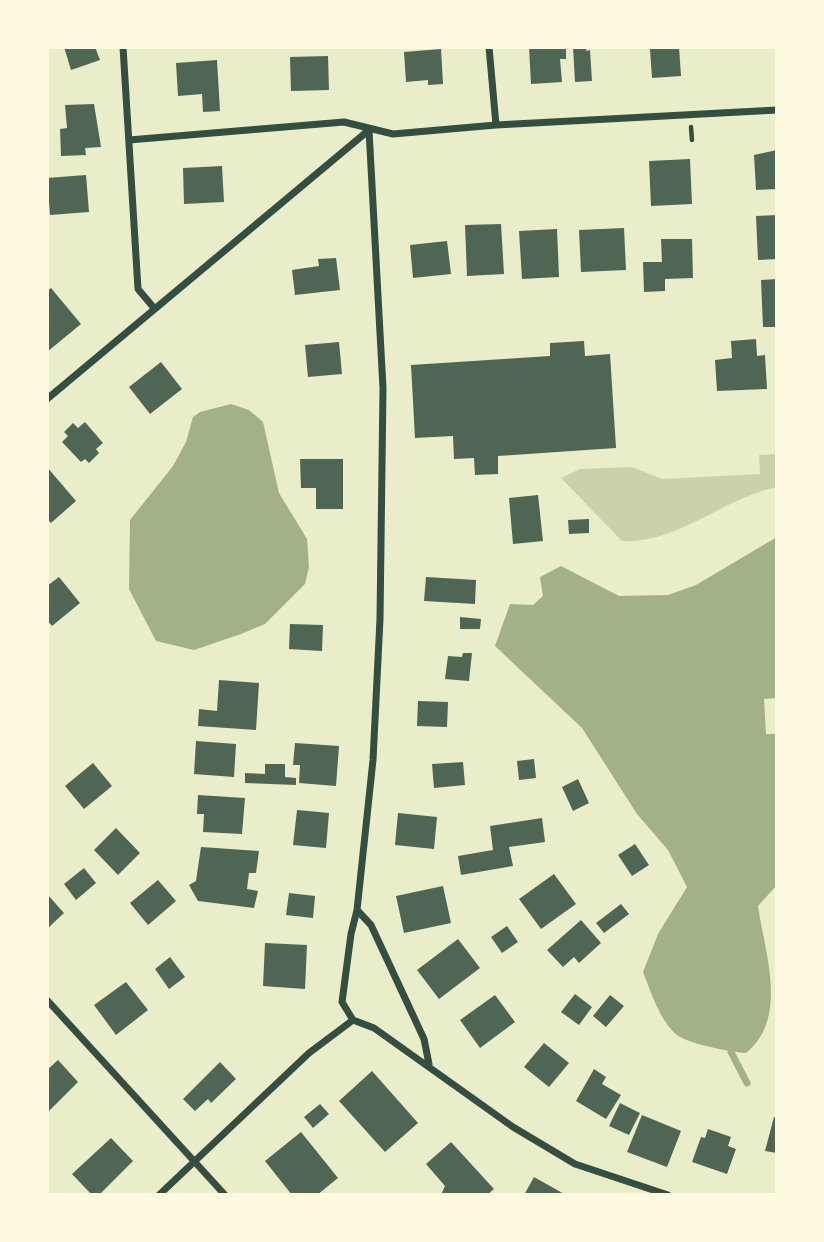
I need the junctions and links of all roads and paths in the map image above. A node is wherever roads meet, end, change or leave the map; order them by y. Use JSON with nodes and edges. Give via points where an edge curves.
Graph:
{"nodes":[{"id":1,"x":123,"y":47,"type":"edge"},
{"id":2,"x":489,"y":47,"type":"edge"},
{"id":3,"x":777,"y":110,"type":"edge"},
{"id":4,"x":496,"y":125,"type":"junction"},
{"id":5,"x":369,"y":130,"type":"junction"},
{"id":6,"x":129,"y":140,"type":"junction"},
{"id":7,"x":154,"y":308,"type":"junction"},
{"id":8,"x":47,"y":399,"type":"edge"},
{"id":9,"x":357,"y":910,"type":"junction"},
{"id":10,"x":47,"y":1000,"type":"edge"},
{"id":11,"x":353,"y":1020,"type":"junction"},
{"id":12,"x":429,"y":1064,"type":"junction"},
{"id":13,"x":193,"y":1162,"type":"junction"},
{"id":14,"x":159,"y":1195,"type":"edge"},
{"id":15,"x":225,"y":1195,"type":"edge"},
{"id":16,"x":668,"y":1195,"type":"edge"}],
"edges":[{"from":1,"to":6,"type":"street"},
{"from":2,"to":4,"type":"street"},
{"from":3,"to":4,"type":"street"},
{"from":4,"to":5,"type":"street","via":[[393,134]]},
{"from":5,"to":6,"type":"street","via":[[344,122]]},
{"from":5,"to":7,"type":"street"},
{"from":5,"to":9,"type":"street","via":[[382,364],[380,619],[373,760]]},
{"from":6,"to":7,"type":"street","via":[[138,289]]},
{"from":7,"to":8,"type":"street"},
{"from":9,"to":11,"type":"street","via":[[342,1002]]},
{"from":9,"to":12,"type":"street","via":[[371,925],[424,1039]]},
{"from":10,"to":13,"type":"street"},
{"from":11,"to":12,"type":"street","via":[[374,1028]]},
{"from":11,"to":13,"type":"street","via":[[309,1053]]},
{"from":12,"to":16,"type":"street","via":[[513,1126],[575,1164]]},
{"from":13,"to":14,"type":"street"},
{"from":13,"to":15,"type":"street"}]}
